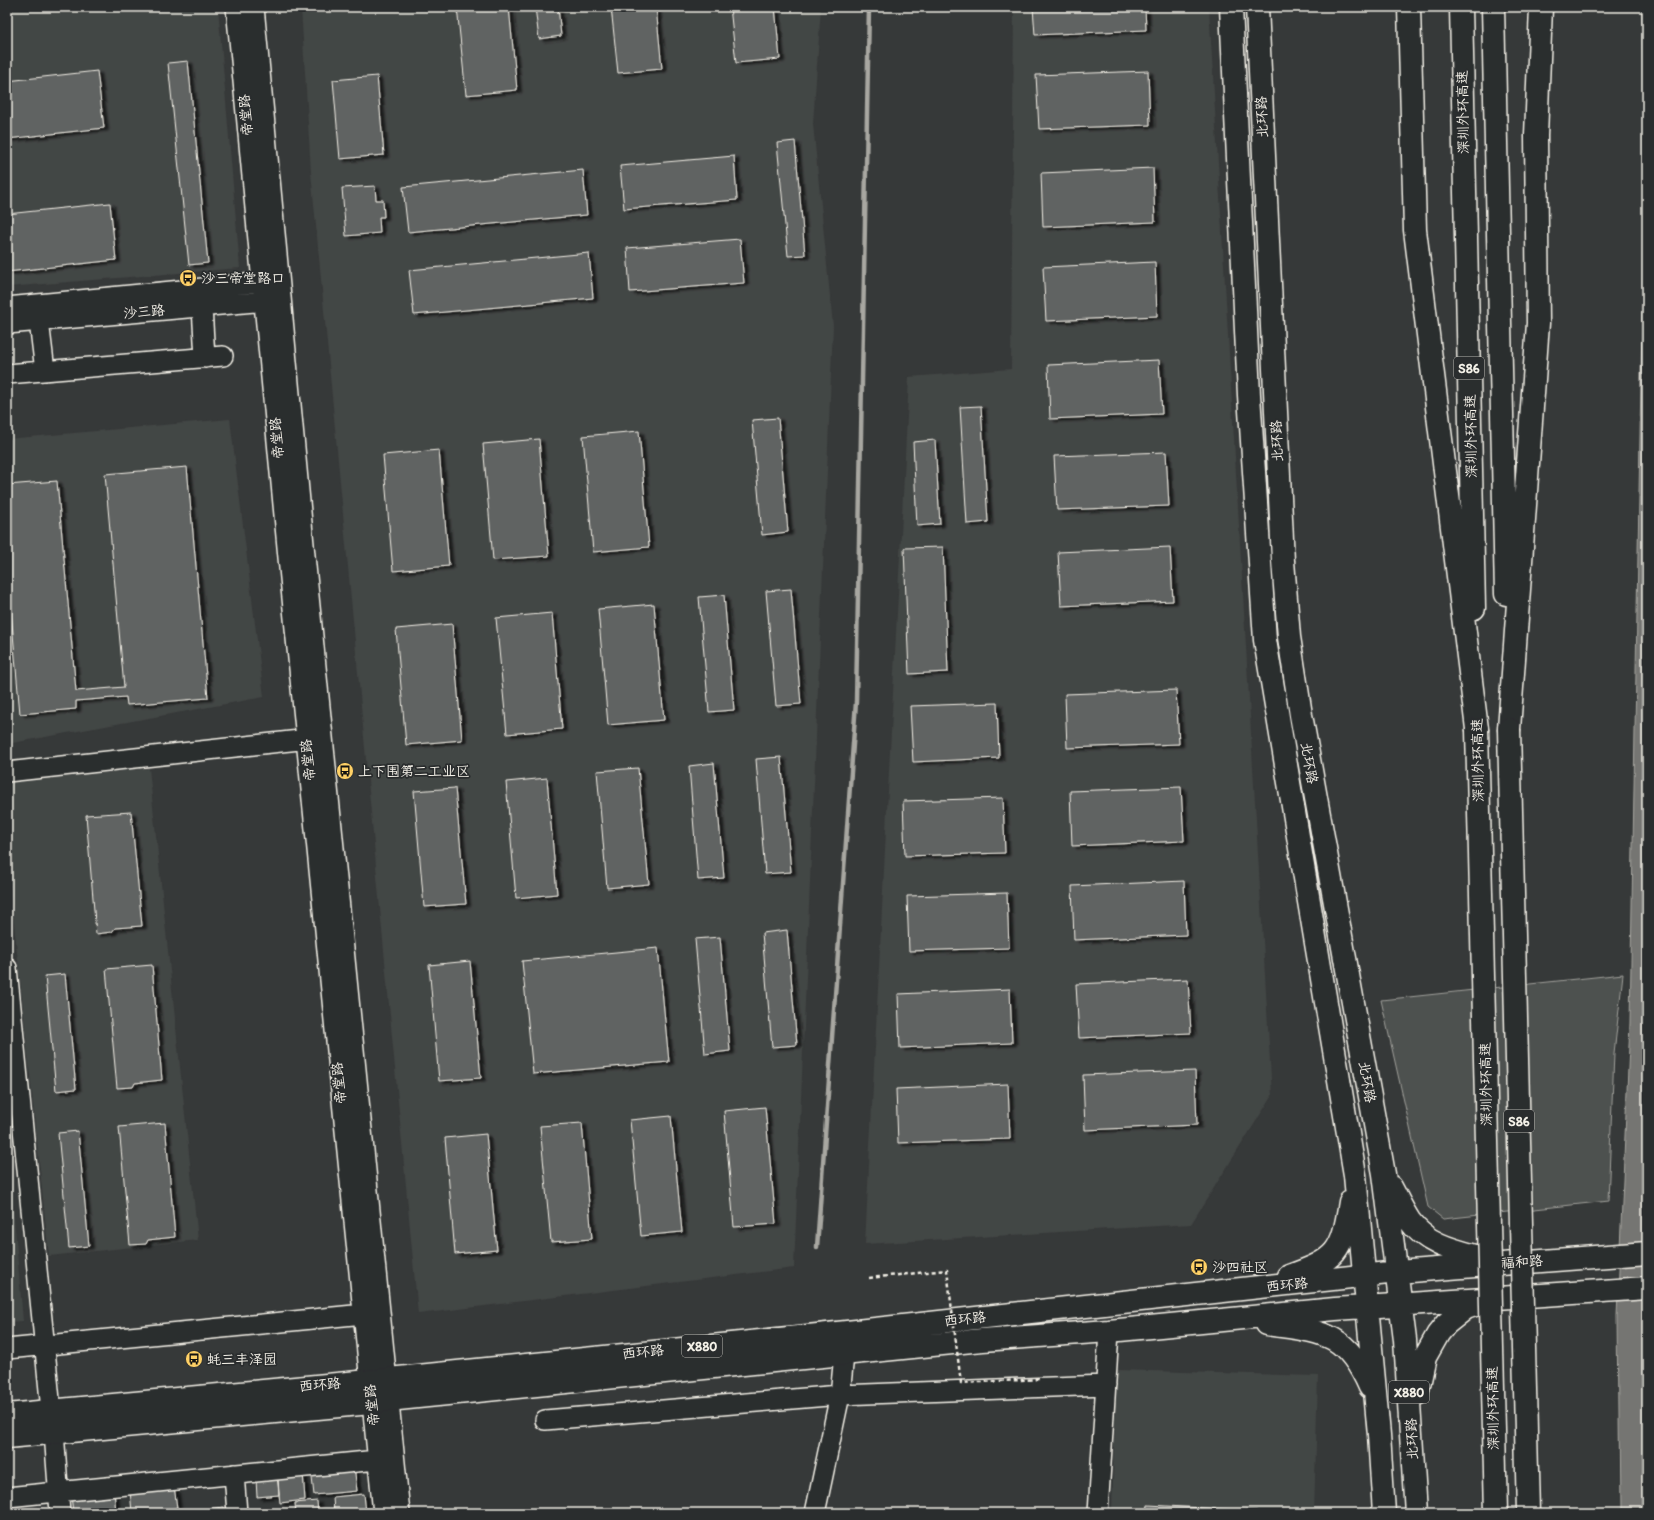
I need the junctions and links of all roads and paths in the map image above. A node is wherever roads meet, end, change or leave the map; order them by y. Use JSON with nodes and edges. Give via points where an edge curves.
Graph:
{"nodes":[{"id":1,"x":236,"y":7,"type":"edge"},
{"id":2,"x":254,"y":7,"type":"edge"},
{"id":3,"x":1231,"y":7,"type":"edge"},
{"id":4,"x":1257,"y":7,"type":"edge"},
{"id":5,"x":1461,"y":7,"type":"edge"},
{"id":6,"x":1493,"y":7,"type":"edge"},
{"id":7,"x":1541,"y":7,"type":"edge"},
{"id":8,"x":1409,"y":10,"type":"edge"},
{"id":9,"x":270,"y":281,"type":"junction"},
{"id":10,"x":272,"y":300,"type":"junction"},
{"id":11,"x":7,"y":307,"type":"edge"},
{"id":12,"x":202,"y":307,"type":"junction"},
{"id":13,"x":39,"y":321,"type":"junction"},
{"id":14,"x":7,"y":324,"type":"edge"},
{"id":15,"x":45,"y":371,"type":"junction"},
{"id":16,"x":7,"y":374,"type":"edge"},
{"id":17,"x":1477,"y":729,"type":"junction"},
{"id":18,"x":1509,"y":729,"type":"junction"},
{"id":19,"x":315,"y":738,"type":"junction"},
{"id":20,"x":7,"y":772,"type":"edge"},
{"id":21,"x":7,"y":968,"type":"edge"},
{"id":22,"x":1384,"y":1174,"type":"junction"},
{"id":23,"x":1355,"y":1175,"type":"junction"},
{"id":24,"x":1647,"y":1253,"type":"edge"},
{"id":25,"x":1502,"y":1264,"type":"junction"},
{"id":26,"x":1397,"y":1272,"type":"junction"},
{"id":27,"x":1365,"y":1276,"type":"junction"},
{"id":28,"x":869,"y":1278,"type":"dead end"},
{"id":29,"x":1257,"y":1288,"type":"junction"},
{"id":30,"x":1647,"y":1288,"type":"edge"},
{"id":31,"x":1502,"y":1297,"type":"junction"},
{"id":32,"x":1402,"y":1303,"type":"junction"},
{"id":33,"x":1366,"y":1306,"type":"junction"},
{"id":34,"x":371,"y":1313,"type":"junction"},
{"id":35,"x":1233,"y":1319,"type":"junction"},
{"id":36,"x":1110,"y":1331,"type":"junction"},
{"id":37,"x":45,"y":1345,"type":"junction"},
{"id":38,"x":7,"y":1349,"type":"edge"},
{"id":39,"x":844,"y":1355,"type":"junction"},
{"id":40,"x":378,"y":1379,"type":"junction"},
{"id":41,"x":1041,"y":1379,"type":"dead end"},
{"id":42,"x":1106,"y":1385,"type":"junction"},
{"id":43,"x":840,"y":1395,"type":"junction"},
{"id":44,"x":380,"y":1401,"type":"junction"},
{"id":45,"x":1376,"y":1401,"type":"junction"},
{"id":46,"x":51,"y":1410,"type":"junction"},
{"id":47,"x":7,"y":1415,"type":"edge"},
{"id":48,"x":545,"y":1420,"type":"dead end"},
{"id":49,"x":54,"y":1432,"type":"junction"},
{"id":50,"x":1412,"y":1435,"type":"junction"},
{"id":51,"x":7,"y":1437,"type":"edge"},
{"id":52,"x":377,"y":1460,"type":"junction"},
{"id":53,"x":234,"y":1474,"type":"junction"},
{"id":54,"x":59,"y":1492,"type":"junction"},
{"id":55,"x":7,"y":1497,"type":"edge"},
{"id":56,"x":60,"y":1513,"type":"edge"},
{"id":57,"x":237,"y":1513,"type":"edge"},
{"id":58,"x":383,"y":1513,"type":"edge"},
{"id":59,"x":400,"y":1513,"type":"edge"},
{"id":60,"x":815,"y":1513,"type":"edge"},
{"id":61,"x":1098,"y":1513,"type":"edge"},
{"id":62,"x":1384,"y":1513,"type":"edge"},
{"id":63,"x":1416,"y":1513,"type":"edge"},
{"id":64,"x":1496,"y":1513,"type":"edge"},
{"id":65,"x":1528,"y":1513,"type":"edge"}],
"edges":[{"from":1,"to":9,"type":"street","name":"帝堂路"},
{"from":2,"to":9,"type":"street","name":"帝堂路"},
{"from":3,"to":23,"type":"main road","name":"北环路","via":[[1249,395],[1265,640]]},
{"from":4,"to":22,"type":"main road","name":"北环路","via":[[1283,561],[1289,637],[1318,813]]},
{"from":5,"to":17,"type":"main road","name":"深圳外环高速","number":"S86"},
{"from":6,"to":18,"type":"main road","number":"S86"},
{"from":7,"to":18,"type":"main road","via":[[1536,136],[1538,323]]},
{"from":8,"to":17,"type":"main road","via":[[1415,230]]},
{"from":9,"to":10,"type":"street","name":"帝堂路"},
{"from":9,"to":11,"type":"street","name":"沙三路"},
{"from":10,"to":12,"type":"street","name":"沙三路"},
{"from":10,"to":19,"type":"street","name":"帝堂路"},
{"from":12,"to":13,"type":"street","name":"沙三路"},
{"from":12,"to":15,"type":"street","via":[[214,357]]},
{"from":13,"to":14,"type":"street","name":"沙三路"},
{"from":13,"to":15,"type":"street"},
{"from":15,"to":16,"type":"street"},
{"from":17,"to":64,"type":"main road","name":"深圳外环高速","number":"S86","bridge":true},
{"from":18,"to":65,"type":"main road","number":"S86","bridge":true},
{"from":19,"to":20,"type":"street"},
{"from":19,"to":34,"type":"street","name":"帝堂路"},
{"from":21,"to":37,"type":"street"},
{"from":22,"to":25,"type":"main road","via":[[1409,1220],[1424,1236],[1444,1247]]},
{"from":22,"to":26,"type":"main road","name":"北环路"},
{"from":23,"to":27,"type":"main road","name":"北环路"},
{"from":23,"to":29,"type":"main road","via":[[1346,1228],[1336,1250],[1317,1266]]},
{"from":24,"to":25,"type":"main road","name":"福和路"},
{"from":25,"to":26,"type":"main road","name":"福和路"},
{"from":26,"to":27,"type":"main road","name":"西环路","number":"X880"},
{"from":26,"to":32,"type":"main road","name":"北环路","number":"X880"},
{"from":27,"to":29,"type":"main road","name":"西环路","number":"X880"},
{"from":27,"to":33,"type":"main road","name":"北环路"},
{"from":28,"to":41,"type":"path","bridge":true,"via":[[948,1270],[961,1383]]},
{"from":29,"to":40,"type":"main road","name":"西环路","number":"X880"},
{"from":30,"to":31,"type":"main road"},
{"from":31,"to":32,"type":"main road"},
{"from":31,"to":50,"type":"main road","via":[[1466,1308],[1438,1334],[1422,1369]]},
{"from":32,"to":33,"type":"main road","name":"西环路"},
{"from":32,"to":50,"type":"main road","name":"北环路","number":"X880"},
{"from":33,"to":35,"type":"main road","name":"西环路","number":"X880"},
{"from":33,"to":45,"type":"main road","name":"北环路","number":"X880"},
{"from":34,"to":37,"type":"street"},
{"from":34,"to":40,"type":"street","name":"帝堂路"},
{"from":35,"to":36,"type":"main road","name":"西环路","number":"X880"},
{"from":35,"to":45,"type":"main road","via":[[1313,1331],[1336,1341],[1346,1348],[1362,1368]]},
{"from":36,"to":39,"type":"main road","name":"西环路","number":"X880","via":[[982,1340]]},
{"from":36,"to":42,"type":"street"},
{"from":37,"to":38,"type":"street"},
{"from":37,"to":46,"type":"street"},
{"from":39,"to":43,"type":"street"},
{"from":39,"to":44,"type":"main road","name":"西环路","number":"X880"},
{"from":40,"to":44,"type":"street","name":"帝堂路"},
{"from":40,"to":46,"type":"main road","name":"西环路","number":"X880"},
{"from":42,"to":43,"type":"street"},
{"from":42,"to":61,"type":"street"},
{"from":43,"to":48,"type":"street"},
{"from":43,"to":60,"type":"street"},
{"from":44,"to":49,"type":"main road","name":"西环路","number":"X880"},
{"from":44,"to":52,"type":"street","name":"帝堂路"},
{"from":44,"to":59,"type":"street","name":"帝堂路"},
{"from":45,"to":62,"type":"main road","name":"北环路","number":"X880"},
{"from":46,"to":47,"type":"main road","name":"西环路","number":"X880"},
{"from":49,"to":51,"type":"main road","name":"西环路","number":"X880"},
{"from":49,"to":54,"type":"street"},
{"from":50,"to":63,"type":"main road","name":"北环路","number":"X880"},
{"from":52,"to":53,"type":"street"},
{"from":52,"to":58,"type":"street","name":"帝堂路"},
{"from":53,"to":54,"type":"street"},
{"from":53,"to":57,"type":"street"},
{"from":54,"to":55,"type":"street"},
{"from":54,"to":56,"type":"street"}]}
